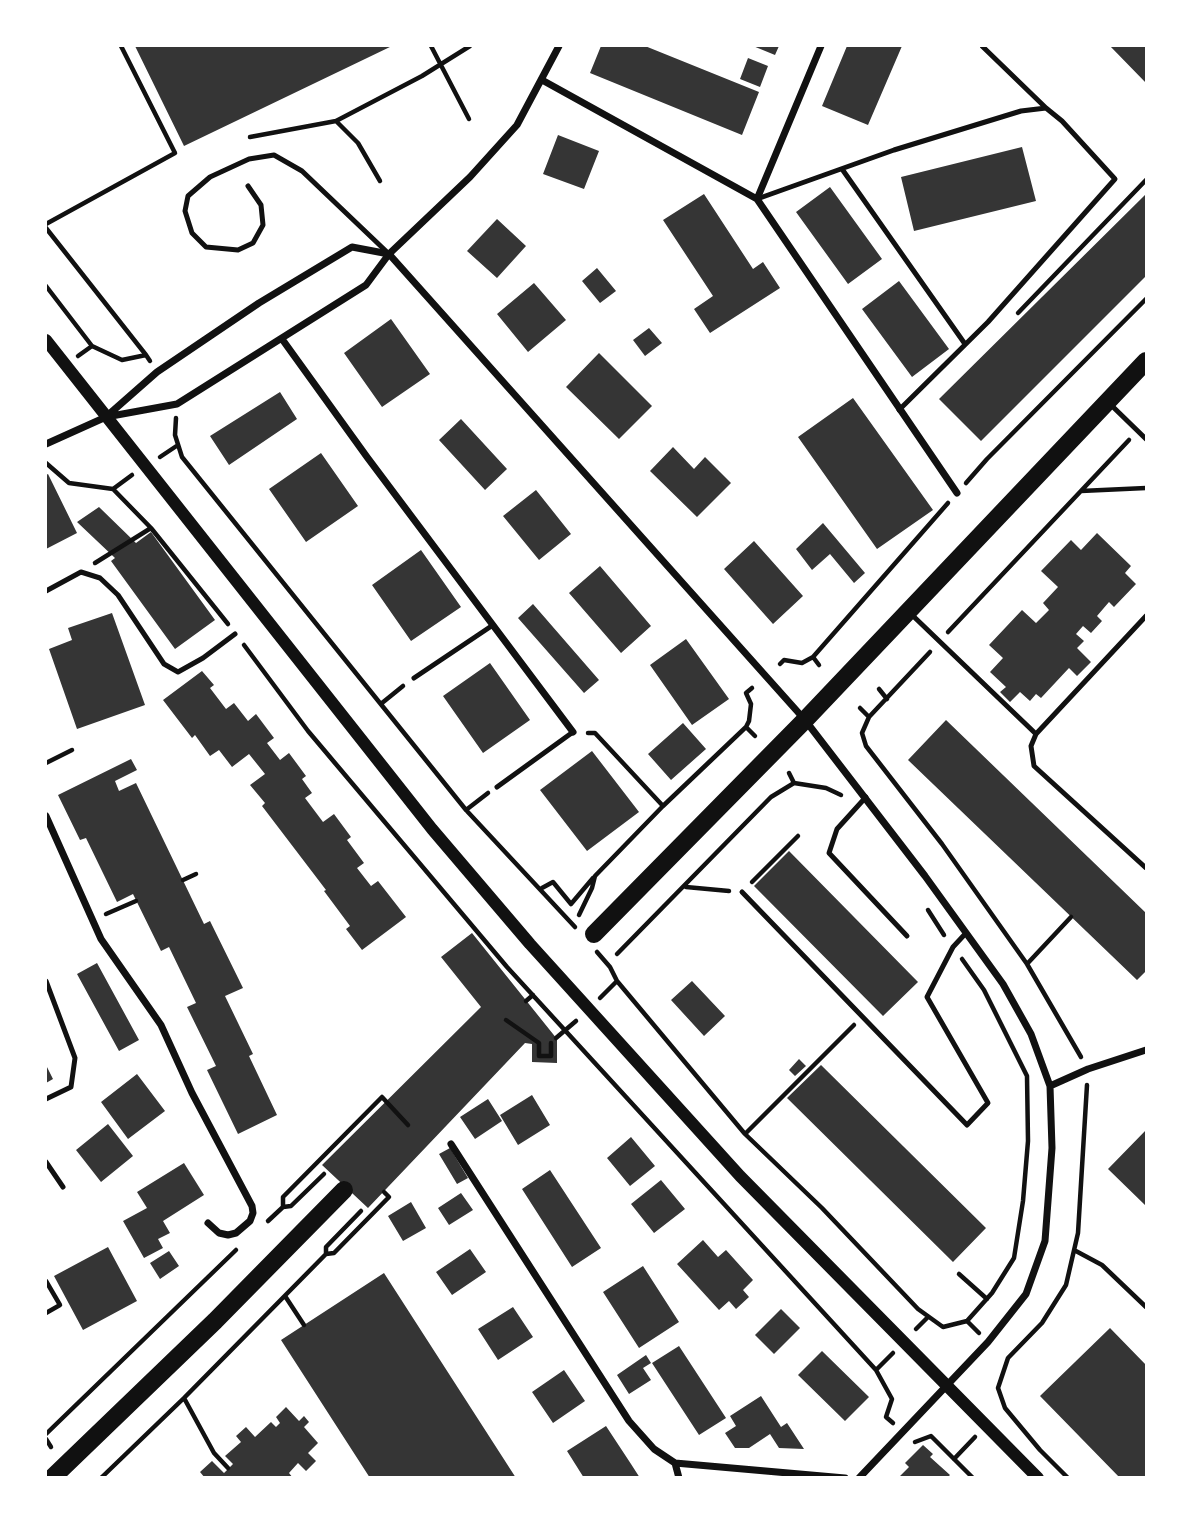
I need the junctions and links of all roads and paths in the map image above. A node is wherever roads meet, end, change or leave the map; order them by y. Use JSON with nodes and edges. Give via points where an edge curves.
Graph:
{"nodes":[{"id":1,"x":121,"y":46,"type":"edge"},
{"id":2,"x":431,"y":46,"type":"edge"},
{"id":3,"x":470,"y":46,"type":"edge"},
{"id":4,"x":559,"y":46,"type":"edge"},
{"id":5,"x":821,"y":46,"type":"edge"},
{"id":6,"x":982,"y":46,"type":"edge"},
{"id":7,"x":542,"y":80,"type":"junction"},
{"id":8,"x":1046,"y":108,"type":"junction"},
{"id":9,"x":469,"y":119,"type":"dead end"},
{"id":10,"x":336,"y":121,"type":"junction"},
{"id":11,"x":250,"y":137,"type":"dead end"},
{"id":12,"x":842,"y":169,"type":"junction"},
{"id":13,"x":1146,"y":180,"type":"edge"},
{"id":14,"x":380,"y":181,"type":"dead end"},
{"id":15,"x":248,"y":186,"type":"dead end"},
{"id":16,"x":757,"y":199,"type":"junction"},
{"id":17,"x":46,"y":226,"type":"edge"},
{"id":18,"x":1100,"y":229,"type":"junction"},
{"id":19,"x":1105,"y":234,"type":"dead end"},
{"id":20,"x":389,"y":254,"type":"junction"},
{"id":21,"x":46,"y":286,"type":"edge"},
{"id":22,"x":988,"y":322,"type":"junction"},
{"id":23,"x":282,"y":339,"type":"junction"},
{"id":24,"x":46,"y":340,"type":"edge"},
{"id":25,"x":965,"y":344,"type":"junction"},
{"id":26,"x":146,"y":355,"type":"junction"},
{"id":27,"x":1146,"y":361,"type":"edge"},
{"id":28,"x":157,"y":372,"type":"junction"},
{"id":29,"x":1108,"y":401,"type":"junction"},
{"id":30,"x":177,"y":404,"type":"junction"},
{"id":31,"x":899,"y":410,"type":"junction"},
{"id":32,"x":106,"y":417,"type":"junction"},
{"id":33,"x":1138,"y":431,"type":"junction"},
{"id":34,"x":1146,"y":439,"type":"edge"},
{"id":35,"x":46,"y":444,"type":"edge"},
{"id":36,"x":46,"y":463,"type":"edge"},
{"id":37,"x":1146,"y":488,"type":"edge"},
{"id":38,"x":1081,"y":491,"type":"junction"},
{"id":39,"x":957,"y":493,"type":"dead end"},
{"id":40,"x":151,"y":528,"type":"junction"},
{"id":41,"x":81,"y":572,"type":"junction"},
{"id":42,"x":46,"y":591,"type":"edge"},
{"id":43,"x":907,"y":611,"type":"junction"},
{"id":44,"x":1146,"y":616,"type":"edge"},
{"id":45,"x":493,"y":625,"type":"junction"},
{"id":46,"x":235,"y":634,"type":"junction"},
{"id":47,"x":940,"y":641,"type":"junction"},
{"id":48,"x":813,"y":657,"type":"dead end"},
{"id":49,"x":819,"y":665,"type":"dead end"},
{"id":50,"x":414,"y":678,"type":"joint"},
{"id":51,"x":752,"y":688,"type":"dead end"},
{"id":52,"x":879,"y":689,"type":"dead end"},
{"id":53,"x":887,"y":699,"type":"dead end"},
{"id":54,"x":382,"y":703,"type":"junction"},
{"id":55,"x":860,"y":708,"type":"dead end"},
{"id":56,"x":869,"y":717,"type":"dead end"},
{"id":57,"x":804,"y":720,"type":"junction"},
{"id":58,"x":746,"y":727,"type":"junction"},
{"id":59,"x":573,"y":732,"type":"junction"},
{"id":60,"x":1037,"y":734,"type":"junction"},
{"id":61,"x":755,"y":736,"type":"dead end"},
{"id":62,"x":866,"y":746,"type":"dead end"},
{"id":63,"x":72,"y":750,"type":"dead end"},
{"id":64,"x":859,"y":751,"type":"dead end"},
{"id":65,"x":46,"y":763,"type":"edge"},
{"id":66,"x":789,"y":773,"type":"dead end"},
{"id":67,"x":828,"y":779,"type":"dead end"},
{"id":68,"x":794,"y":783,"type":"junction"},
{"id":69,"x":496,"y":787,"type":"joint"},
{"id":70,"x":826,"y":788,"type":"junction"},
{"id":71,"x":866,"y":797,"type":"junction"},
{"id":72,"x":663,"y":806,"type":"junction"},
{"id":73,"x":856,"y":807,"type":"junction"},
{"id":74,"x":466,"y":810,"type":"junction"},
{"id":75,"x":46,"y":816,"type":"edge"},
{"id":76,"x":798,"y":836,"type":"dead end"},
{"id":77,"x":615,"y":854,"type":"junction"},
{"id":78,"x":621,"y":858,"type":"dead end"},
{"id":79,"x":1146,"y":868,"type":"edge"},
{"id":80,"x":196,"y":874,"type":"dead end"},
{"id":81,"x":595,"y":876,"type":"junction"},
{"id":82,"x":183,"y":880,"type":"dead end"},
{"id":83,"x":685,"y":887,"type":"junction"},
{"id":84,"x":542,"y":888,"type":"junction"},
{"id":85,"x":742,"y":892,"type":"junction"},
{"id":86,"x":136,"y":901,"type":"dead end"},
{"id":87,"x":924,"y":904,"type":"dead end"},
{"id":88,"x":579,"y":915,"type":"dead end"},
{"id":89,"x":1072,"y":917,"type":"dead end"},
{"id":90,"x":92,"y":920,"type":"junction"},
{"id":91,"x":966,"y":933,"type":"junction"},
{"id":92,"x":907,"y":936,"type":"dead end"},
{"id":93,"x":588,"y":937,"type":"junction"},
{"id":94,"x":953,"y":947,"type":"junction"},
{"id":95,"x":617,"y":954,"type":"dead end"},
{"id":96,"x":1027,"y":964,"type":"dead end"},
{"id":97,"x":46,"y":981,"type":"edge"},
{"id":98,"x":533,"y":995,"type":"junction"},
{"id":99,"x":526,"y":1001,"type":"dead end"},
{"id":100,"x":589,"y":1010,"type":"junction"},
{"id":101,"x":862,"y":1017,"type":"junction"},
{"id":102,"x":506,"y":1020,"type":"dead end"},
{"id":103,"x":566,"y":1030,"type":"junction"},
{"id":104,"x":556,"y":1038,"type":"dead end"},
{"id":105,"x":541,"y":1044,"type":"dead end"},
{"id":106,"x":1146,"y":1050,"type":"edge"},
{"id":107,"x":1050,"y":1086,"type":"junction"},
{"id":108,"x":46,"y":1099,"type":"edge"},
{"id":109,"x":408,"y":1125,"type":"dead end"},
{"id":110,"x":745,"y":1134,"type":"junction"},
{"id":111,"x":451,"y":1144,"type":"dead end"},
{"id":112,"x":46,"y":1162,"type":"edge"},
{"id":113,"x":324,"y":1174,"type":"dead end"},
{"id":114,"x":63,"y":1186,"type":"dead end"},
{"id":115,"x":344,"y":1190,"type":"dead end"},
{"id":116,"x":384,"y":1192,"type":"dead end"},
{"id":117,"x":282,"y":1206,"type":"junction"},
{"id":118,"x":361,"y":1211,"type":"dead end"},
{"id":119,"x":208,"y":1223,"type":"dead end"},
{"id":120,"x":265,"y":1224,"type":"dead end"},
{"id":121,"x":236,"y":1250,"type":"dead end"},
{"id":122,"x":1074,"y":1250,"type":"dead end"},
{"id":123,"x":326,"y":1254,"type":"junction"},
{"id":124,"x":959,"y":1274,"type":"dead end"},
{"id":125,"x":46,"y":1281,"type":"edge"},
{"id":126,"x":285,"y":1296,"type":"junction"},
{"id":127,"x":987,"y":1299,"type":"junction"},
{"id":128,"x":1146,"y":1307,"type":"edge"},
{"id":129,"x":46,"y":1313,"type":"edge"},
{"id":130,"x":304,"y":1325,"type":"dead end"},
{"id":131,"x":1008,"y":1358,"type":"dead end"},
{"id":132,"x":946,"y":1386,"type":"junction"},
{"id":133,"x":184,"y":1398,"type":"junction"},
{"id":134,"x":901,"y":1432,"type":"junction"},
{"id":135,"x":46,"y":1437,"type":"edge"},
{"id":136,"x":51,"y":1447,"type":"dead end"},
{"id":137,"x":675,"y":1463,"type":"junction"},
{"id":138,"x":229,"y":1468,"type":"dead end"},
{"id":139,"x":52,"y":1478,"type":"edge"},
{"id":140,"x":101,"y":1478,"type":"edge"},
{"id":141,"x":679,"y":1478,"type":"edge"},
{"id":142,"x":845,"y":1478,"type":"edge"},
{"id":143,"x":859,"y":1478,"type":"edge"},
{"id":144,"x":974,"y":1478,"type":"edge"},
{"id":145,"x":1038,"y":1478,"type":"edge"},
{"id":146,"x":1068,"y":1478,"type":"edge"}],
"edges":[{"from":1,"to":17,"type":"path","via":[[175,153]]},
{"from":2,"to":9,"type":"path"},
{"from":3,"to":10,"type":"path"},
{"from":4,"to":7,"type":"street"},
{"from":5,"to":16,"type":"street"},
{"from":6,"to":8,"type":"lane"},
{"from":7,"to":16,"type":"street"},
{"from":7,"to":20,"type":"street","via":[[517,125],[490,156]]},
{"from":8,"to":12,"type":"lane","via":[[1021,111]]},
{"from":8,"to":22,"type":"lane","via":[[1115,180]]},
{"from":10,"to":11,"type":"path"},
{"from":10,"to":14,"type":"path","via":[[358,143]]},
{"from":12,"to":16,"type":"lane"},
{"from":12,"to":25,"type":"lane"},
{"from":13,"to":18,"type":"path"},
{"from":15,"to":20,"type":"lane","via":[[261,205],[263,225],[253,243],[238,250],[206,247],[192,233],[185,211],[188,196],[211,177],[249,159],[274,155],[302,171]]},
{"from":16,"to":31,"type":"street"},
{"from":17,"to":26,"type":"path"},
{"from":18,"to":19,"type":"path"},
{"from":18,"to":22,"type":"path","via":[[1010,320]]},
{"from":20,"to":23,"type":"street","via":[[366,285]]},
{"from":20,"to":28,"type":"street","via":[[352,247]]},
{"from":20,"to":57,"type":"street"},
{"from":21,"to":26,"type":"path","via":[[92,346],[122,360]]},
{"from":22,"to":25,"type":"lane"},
{"from":23,"to":30,"type":"street"},
{"from":23,"to":45,"type":"street"},
{"from":24,"to":32,"type":"street"},
{"from":25,"to":31,"type":"lane"},
{"from":26,"to":28,"type":"path"},
{"from":27,"to":29,"type":"main road"},
{"from":28,"to":32,"type":"street"},
{"from":29,"to":33,"type":"lane"},
{"from":29,"to":43,"type":"main road"},
{"from":30,"to":32,"type":"street"},
{"from":30,"to":54,"type":"path","via":[[175,435],[182,457]]},
{"from":31,"to":39,"type":"street"},
{"from":32,"to":35,"type":"street"},
{"from":32,"to":100,"type":"street","via":[[432,829]]},
{"from":33,"to":34,"type":"lane"},
{"from":33,"to":38,"type":"path"},
{"from":36,"to":40,"type":"path","via":[[69,483],[113,489]]},
{"from":37,"to":38,"type":"path"},
{"from":38,"to":47,"type":"path"},
{"from":40,"to":41,"type":"path"},
{"from":40,"to":46,"type":"path"},
{"from":41,"to":42,"type":"lane"},
{"from":41,"to":46,"type":"lane","via":[[100,578],[118,595],[164,664],[178,672]]},
{"from":43,"to":47,"type":"lane"},
{"from":43,"to":57,"type":"main road"},
{"from":44,"to":60,"type":"lane"},
{"from":45,"to":50,"type":"lane"},
{"from":45,"to":59,"type":"street"},
{"from":46,"to":98,"type":"path","via":[[308,732]]},
{"from":47,"to":60,"type":"lane"},
{"from":48,"to":49,"type":"path"},
{"from":50,"to":54,"type":"path"},
{"from":51,"to":58,"type":"path","via":[[746,693],[751,704]]},
{"from":52,"to":53,"type":"path"},
{"from":54,"to":74,"type":"path"},
{"from":55,"to":56,"type":"path"},
{"from":57,"to":71,"type":"street"},
{"from":57,"to":93,"type":"main road"},
{"from":58,"to":61,"type":"path"},
{"from":58,"to":72,"type":"path"},
{"from":59,"to":69,"type":"lane"},
{"from":59,"to":72,"type":"path","via":[[596,733]]},
{"from":60,"to":79,"type":"lane","via":[[1031,746],[1034,765]]},
{"from":62,"to":64,"type":"path"},
{"from":63,"to":65,"type":"path"},
{"from":66,"to":68,"type":"path"},
{"from":67,"to":70,"type":"path"},
{"from":68,"to":70,"type":"path"},
{"from":68,"to":83,"type":"path","via":[[771,797]]},
{"from":69,"to":74,"type":"path"},
{"from":70,"to":73,"type":"path"},
{"from":71,"to":73,"type":"lane"},
{"from":71,"to":91,"type":"street"},
{"from":72,"to":77,"type":"path"},
{"from":73,"to":92,"type":"lane","via":[[836,829],[829,853]]},
{"from":74,"to":84,"type":"path"},
{"from":75,"to":90,"type":"street"},
{"from":76,"to":85,"type":"path"},
{"from":77,"to":78,"type":"path"},
{"from":77,"to":81,"type":"path"},
{"from":80,"to":82,"type":"path"},
{"from":81,"to":84,"type":"path","via":[[571,904],[553,881]]},
{"from":81,"to":88,"type":"path"},
{"from":83,"to":85,"type":"path"},
{"from":83,"to":95,"type":"path"},
{"from":84,"to":93,"type":"path"},
{"from":85,"to":101,"type":"lane"},
{"from":86,"to":90,"type":"path"},
{"from":87,"to":94,"type":"path"},
{"from":89,"to":96,"type":"path"},
{"from":90,"to":119,"type":"street","via":[[161,1025],[252,1206],[250,1221],[236,1233],[219,1233]]},
{"from":91,"to":94,"type":"lane"},
{"from":91,"to":107,"type":"street","via":[[1003,984],[1031,1034]]},
{"from":93,"to":110,"type":"path","via":[[617,981]]},
{"from":94,"to":101,"type":"lane","via":[[927,997],[988,1103],[967,1125]]},
{"from":94,"to":127,"type":"path","via":[[984,990],[1027,1076],[1028,1141],[1014,1258]]},
{"from":97,"to":108,"type":"lane","via":[[75,1058],[71,1087]]},
{"from":98,"to":99,"type":"path"},
{"from":98,"to":103,"type":"path"},
{"from":100,"to":103,"type":"path"},
{"from":100,"to":132,"type":"street","via":[[740,1176]]},
{"from":101,"to":110,"type":"path"},
{"from":102,"to":105,"type":"path","via":[[539,1043],[539,1056],[551,1056],[551,1043],[549,1054],[540,1054]]},
{"from":103,"to":104,"type":"path"},
{"from":103,"to":134,"type":"path","via":[[876,1370],[892,1399],[886,1417]]},
{"from":106,"to":107,"type":"street"},
{"from":107,"to":132,"type":"street","via":[[1052,1148],[1045,1241],[1026,1294]]},
{"from":109,"to":117,"type":"path","via":[[382,1097],[283,1197]]},
{"from":110,"to":127,"type":"path","via":[[928,1317],[943,1327],[967,1321]]},
{"from":111,"to":137,"type":"street","via":[[629,1422],[654,1449]]},
{"from":112,"to":114,"type":"lane"},
{"from":113,"to":117,"type":"path","via":[[291,1206]]},
{"from":115,"to":139,"type":"main road"},
{"from":116,"to":123,"type":"path","via":[[389,1197],[334,1253]]},
{"from":117,"to":120,"type":"path"},
{"from":118,"to":123,"type":"path","via":[[326,1247]]},
{"from":121,"to":135,"type":"path"},
{"from":122,"to":128,"type":"path","via":[[1102,1265]]},
{"from":123,"to":126,"type":"path"},
{"from":124,"to":127,"type":"path"},
{"from":125,"to":129,"type":"path","via":[[60,1305]]},
{"from":126,"to":130,"type":"path"},
{"from":126,"to":133,"type":"path"},
{"from":131,"to":146,"type":"path","via":[[998,1388],[1005,1408]]},
{"from":132,"to":134,"type":"street"},
{"from":132,"to":145,"type":"street"},
{"from":133,"to":138,"type":"path","via":[[214,1453]]},
{"from":133,"to":140,"type":"path"},
{"from":134,"to":143,"type":"street"},
{"from":134,"to":144,"type":"path","via":[[914,1443],[931,1436]]},
{"from":135,"to":136,"type":"path"},
{"from":137,"to":141,"type":"street"},
{"from":137,"to":142,"type":"street"}]}
